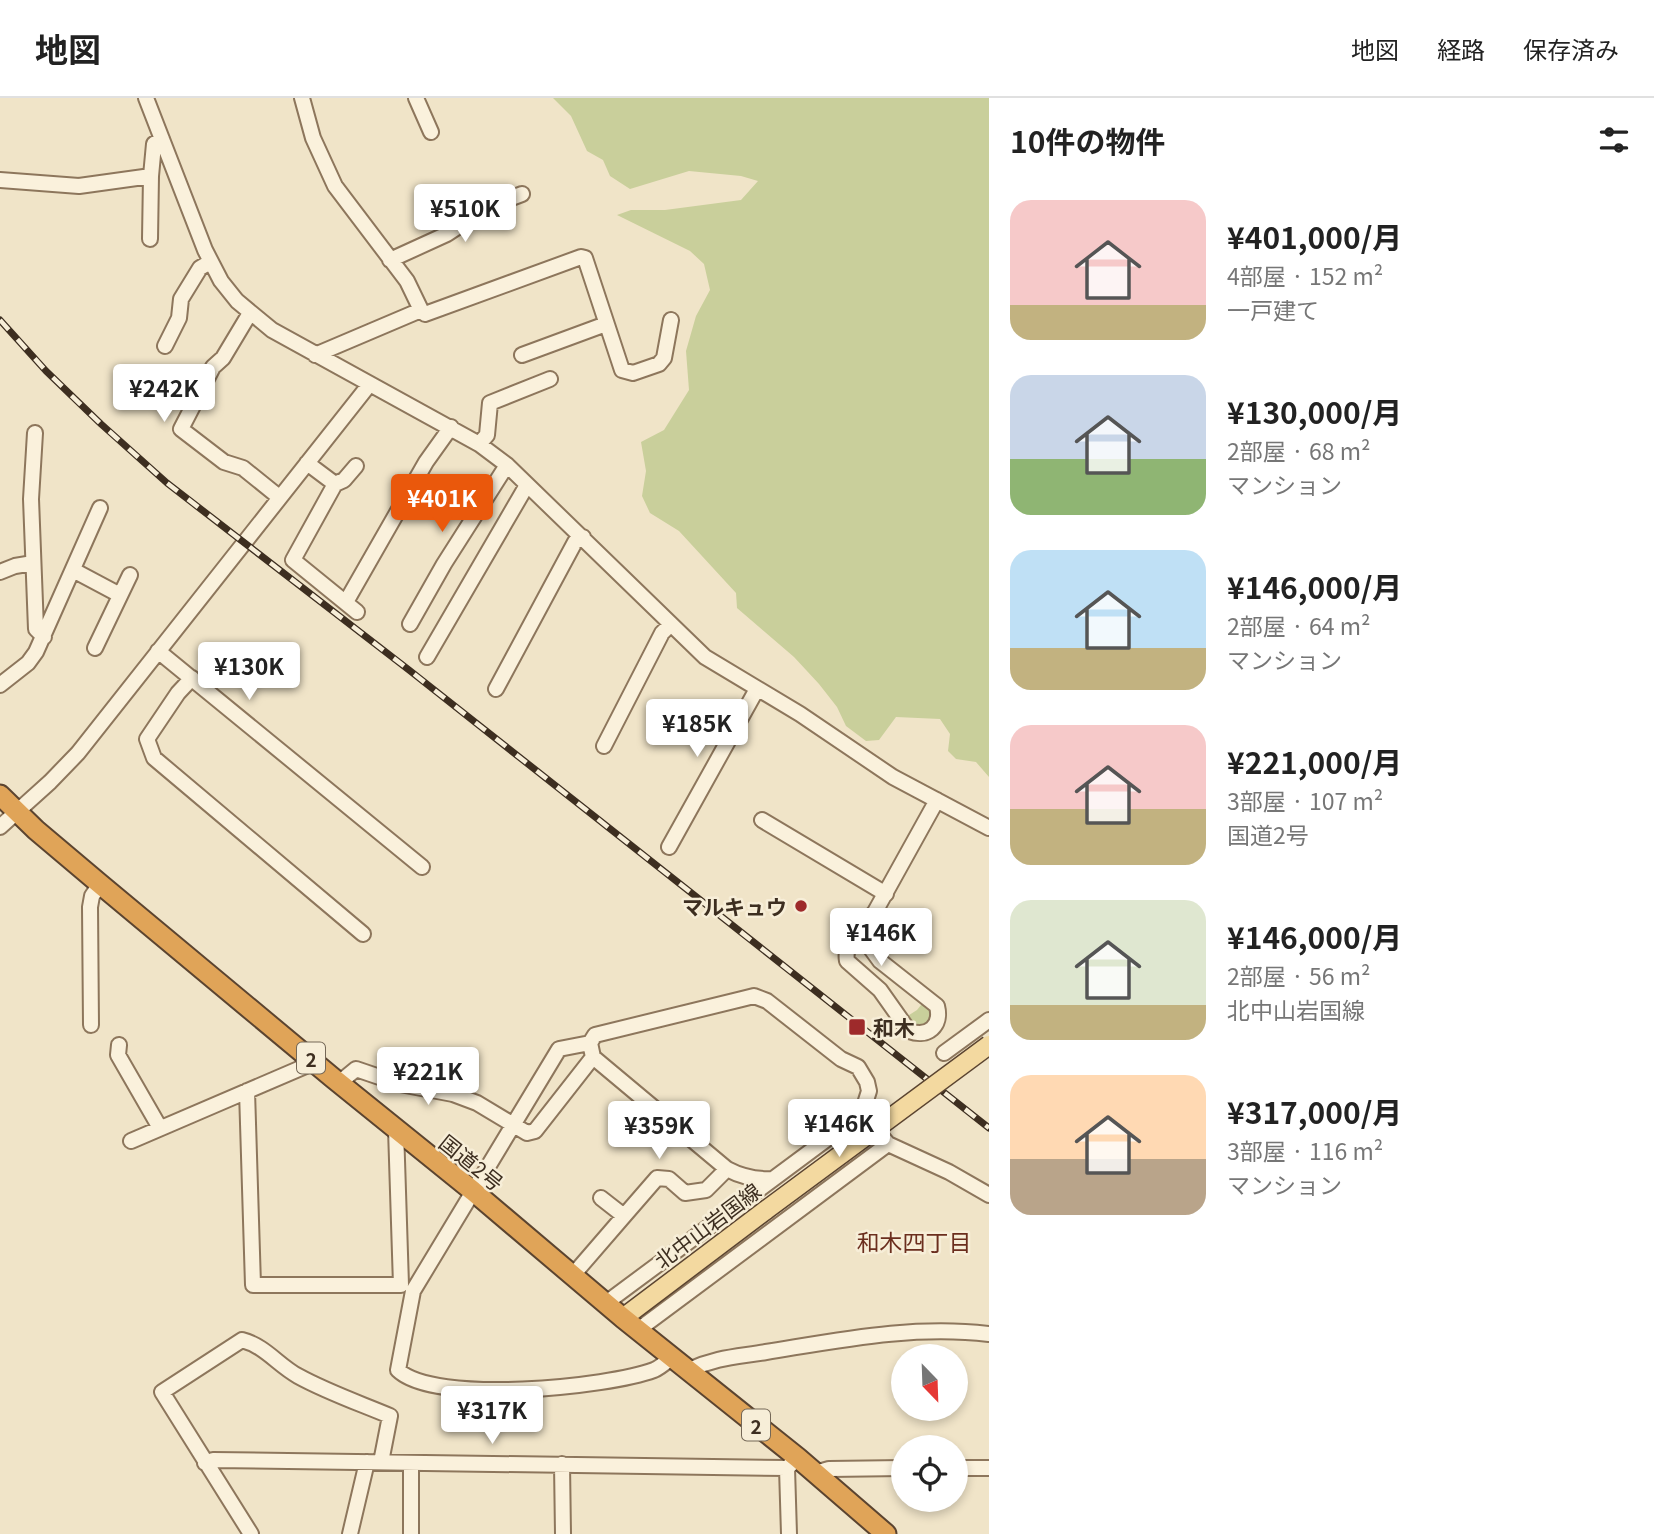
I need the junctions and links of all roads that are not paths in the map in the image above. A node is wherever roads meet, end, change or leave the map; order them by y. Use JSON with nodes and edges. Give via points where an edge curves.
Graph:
{"nodes":[{"id":1,"x":146,"y":98,"type":"edge"},
{"id":2,"x":302,"y":98,"type":"edge"},
{"id":3,"x":416,"y":98,"type":"edge"},
{"id":4,"x":431,"y":132,"type":"dead end"},
{"id":5,"x":162,"y":139,"type":"junction"},
{"id":6,"x":151,"y":176,"type":"junction"},
{"id":7,"x":0,"y":180,"type":"edge"},
{"id":8,"x":522,"y":194,"type":"dead end"},
{"id":9,"x":150,"y":239,"type":"dead end"},
{"id":10,"x":390,"y":260,"type":"junction"},
{"id":11,"x":211,"y":262,"type":"junction"},
{"id":12,"x":421,"y":310,"type":"junction"},
{"id":13,"x":250,"y":313,"type":"junction"},
{"id":14,"x":671,"y":320,"type":"dead end"},
{"id":15,"x":606,"y":324,"type":"junction"},
{"id":16,"x":165,"y":346,"type":"dead end"},
{"id":17,"x":315,"y":355,"type":"junction"},
{"id":18,"x":522,"y":355,"type":"dead end"},
{"id":19,"x":550,"y":379,"type":"dead end"},
{"id":20,"x":369,"y":385,"type":"junction"},
{"id":21,"x":451,"y":428,"type":"junction"},
{"id":22,"x":35,"y":433,"type":"dead end"},
{"id":23,"x":479,"y":444,"type":"junction"},
{"id":24,"x":307,"y":463,"type":"junction"},
{"id":25,"x":508,"y":465,"type":"junction"},
{"id":26,"x":356,"y":466,"type":"dead end"},
{"id":27,"x":335,"y":484,"type":"junction"},
{"id":28,"x":527,"y":485,"type":"junction"},
{"id":29,"x":279,"y":498,"type":"junction"},
{"id":30,"x":100,"y":508,"type":"dead end"},
{"id":31,"x":583,"y":537,"type":"junction"},
{"id":32,"x":33,"y":563,"type":"junction"},
{"id":33,"x":73,"y":570,"type":"junction"},
{"id":34,"x":0,"y":572,"type":"edge"},
{"id":35,"x":130,"y":575,"type":"dead end"},
{"id":36,"x":120,"y":595,"type":"junction"},
{"id":37,"x":410,"y":624,"type":"dead end"},
{"id":38,"x":670,"y":625,"type":"junction"},
{"id":39,"x":44,"y":637,"type":"junction"},
{"id":40,"x":94,"y":648,"type":"dead end"},
{"id":41,"x":158,"y":651,"type":"junction"},
{"id":42,"x":427,"y":657,"type":"dead end"},
{"id":43,"x":192,"y":678,"type":"junction"},
{"id":44,"x":0,"y":685,"type":"edge"},
{"id":45,"x":496,"y":689,"type":"dead end"},
{"id":46,"x":757,"y":689,"type":"junction"},
{"id":47,"x":604,"y":746,"type":"dead end"},
{"id":48,"x":0,"y":795,"type":"edge"},
{"id":49,"x":937,"y":800,"type":"junction"},
{"id":50,"x":18,"y":812,"type":"junction"},
{"id":51,"x":762,"y":820,"type":"dead end"},
{"id":52,"x":987,"y":825,"type":"edge"},
{"id":53,"x":0,"y":827,"type":"edge"},
{"id":54,"x":669,"y":847,"type":"dead end"},
{"id":55,"x":422,"y":867,"type":"dead end"},
{"id":56,"x":100,"y":884,"type":"junction"},
{"id":57,"x":886,"y":894,"type":"junction"},
{"id":58,"x":877,"y":909,"type":"junction"},
{"id":59,"x":363,"y":934,"type":"dead end"},
{"id":60,"x":91,"y":1025,"type":"dead end"},
{"id":61,"x":987,"y":1026,"type":"edge"},
{"id":62,"x":119,"y":1045,"type":"dead end"},
{"id":63,"x":989,"y":1045,"type":"edge"},
{"id":64,"x":592,"y":1050,"type":"junction"},
{"id":65,"x":944,"y":1053,"type":"dead end"},
{"id":66,"x":313,"y":1060,"type":"junction"},
{"id":67,"x":339,"y":1083,"type":"junction"},
{"id":68,"x":247,"y":1091,"type":"junction"},
{"id":69,"x":862,"y":1114,"type":"junction"},
{"id":70,"x":512,"y":1125,"type":"junction"},
{"id":71,"x":160,"y":1128,"type":"junction"},
{"id":72,"x":396,"y":1129,"type":"junction"},
{"id":73,"x":131,"y":1140,"type":"dead end"},
{"id":74,"x":888,"y":1144,"type":"junction"},
{"id":75,"x":727,"y":1169,"type":"junction"},
{"id":76,"x":773,"y":1179,"type":"junction"},
{"id":77,"x":473,"y":1191,"type":"junction"},
{"id":78,"x":989,"y":1195,"type":"edge"},
{"id":79,"x":601,"y":1198,"type":"dead end"},
{"id":80,"x":624,"y":1216,"type":"junction"},
{"id":81,"x":573,"y":1275,"type":"junction"},
{"id":82,"x":606,"y":1303,"type":"junction"},
{"id":83,"x":631,"y":1324,"type":"junction"},
{"id":84,"x":989,"y":1334,"type":"edge"},
{"id":85,"x":672,"y":1357,"type":"junction"},
{"id":86,"x":688,"y":1370,"type":"junction"},
{"id":87,"x":374,"y":1462,"type":"junction"},
{"id":88,"x":205,"y":1463,"type":"junction"},
{"id":89,"x":411,"y":1463,"type":"junction"},
{"id":90,"x":792,"y":1463,"type":"junction"},
{"id":91,"x":562,"y":1464,"type":"junction"},
{"id":92,"x":891,"y":1468,"type":"edge"},
{"id":93,"x":968,"y":1468,"type":"edge"},
{"id":94,"x":989,"y":1468,"type":"edge"},
{"id":95,"x":815,"y":1473,"type":"junction"},
{"id":96,"x":251,"y":1534,"type":"edge"},
{"id":97,"x":349,"y":1534,"type":"edge"},
{"id":98,"x":411,"y":1534,"type":"edge"},
{"id":99,"x":563,"y":1534,"type":"edge"},
{"id":100,"x":789,"y":1534,"type":"edge"},
{"id":101,"x":886,"y":1534,"type":"edge"}],
"edges":[{"from":1,"to":5,"type":"street"},
{"from":2,"to":10,"type":"street","via":[[313,138],[335,186]]},
{"from":3,"to":4,"type":"street"},
{"from":5,"to":6,"type":"street","via":[[154,144]]},
{"from":5,"to":11,"type":"street"},
{"from":6,"to":7,"type":"street","via":[[79,186]]},
{"from":6,"to":9,"type":"street"},
{"from":8,"to":10,"type":"street","via":[[488,207],[447,234]]},
{"from":10,"to":12,"type":"street"},
{"from":11,"to":13,"type":"street","via":[[221,281]]},
{"from":11,"to":16,"type":"street","via":[[200,268],[181,299],[179,318]]},
{"from":12,"to":15,"type":"street","via":[[425,314],[581,257]]},
{"from":12,"to":17,"type":"street"},
{"from":13,"to":17,"type":"street"},
{"from":13,"to":29,"type":"street","via":[[213,367],[181,429],[224,462],[243,468]]},
{"from":14,"to":15,"type":"street","via":[[664,358],[633,373],[622,370]]},
{"from":15,"to":18,"type":"street"},
{"from":17,"to":20,"type":"street"},
{"from":19,"to":23,"type":"street","via":[[490,403],[487,435]]},
{"from":20,"to":21,"type":"street"},
{"from":20,"to":24,"type":"street"},
{"from":21,"to":23,"type":"street"},
{"from":21,"to":27,"type":"street","via":[[426,462],[351,607],[293,560]]},
{"from":22,"to":32,"type":"street","via":[[30,499]]},
{"from":23,"to":25,"type":"street"},
{"from":24,"to":27,"type":"street"},
{"from":24,"to":29,"type":"street"},
{"from":25,"to":28,"type":"street"},
{"from":25,"to":37,"type":"street"},
{"from":26,"to":27,"type":"street"},
{"from":28,"to":31,"type":"street"},
{"from":28,"to":42,"type":"street"},
{"from":29,"to":41,"type":"street"},
{"from":30,"to":33,"type":"street"},
{"from":31,"to":38,"type":"street"},
{"from":31,"to":45,"type":"street","via":[[575,542]]},
{"from":32,"to":34,"type":"street"},
{"from":32,"to":39,"type":"street","via":[[36,629]]},
{"from":33,"to":36,"type":"street"},
{"from":33,"to":39,"type":"street"},
{"from":35,"to":36,"type":"street"},
{"from":36,"to":40,"type":"street"},
{"from":38,"to":46,"type":"street","via":[[705,657]]},
{"from":38,"to":47,"type":"street"},
{"from":39,"to":44,"type":"street","via":[[28,663]]},
{"from":41,"to":43,"type":"street"},
{"from":41,"to":50,"type":"street","via":[[78,753]]},
{"from":43,"to":55,"type":"street"},
{"from":43,"to":59,"type":"street","via":[[147,739],[154,758]]},
{"from":46,"to":49,"type":"street","via":[[893,777]]},
{"from":46,"to":54,"type":"street"},
{"from":48,"to":50,"type":"highway","name":"国道2号","number":"2"},
{"from":49,"to":52,"type":"street"},
{"from":49,"to":57,"type":"street"},
{"from":50,"to":53,"type":"street"},
{"from":50,"to":56,"type":"highway","name":"国道2号","number":"2"},
{"from":51,"to":57,"type":"street"},
{"from":56,"to":60,"type":"street","via":[[90,907]]},
{"from":56,"to":66,"type":"highway","name":"国道2号","number":"2"},
{"from":57,"to":58,"type":"street"},
{"from":58,"to":58,"type":"street","via":[[868,928],[869,946],[880,961],[937,1006],[937,1022],[925,1033],[909,1031],[880,990],[847,961],[848,945]]},
{"from":61,"to":65,"type":"street"},
{"from":62,"to":71,"type":"street","via":[[118,1055]]},
{"from":63,"to":83,"type":"main road","name":"北中山岩国線","bridge":true,"via":[[765,1210]]},
{"from":64,"to":69,"type":"street","via":[[595,1035],[754,996],[858,1067],[869,1091]]},
{"from":64,"to":70,"type":"street","via":[[559,1049]]},
{"from":64,"to":70,"type":"street","via":[[535,1131],[527,1133]]},
{"from":64,"to":75,"type":"street"},
{"from":66,"to":67,"type":"highway","name":"国道2号","number":"2"},
{"from":66,"to":68,"type":"street"},
{"from":67,"to":70,"type":"street","via":[[356,1069],[477,1102]]},
{"from":67,"to":72,"type":"highway","name":"国道2号","number":"2"},
{"from":68,"to":71,"type":"street"},
{"from":68,"to":72,"type":"street","via":[[253,1285],[401,1285]]},
{"from":69,"to":74,"type":"street"},
{"from":69,"to":76,"type":"street"},
{"from":70,"to":77,"type":"street"},
{"from":71,"to":73,"type":"street"},
{"from":72,"to":77,"type":"highway","name":"国道2号","number":"2"},
{"from":74,"to":78,"type":"street"},
{"from":74,"to":83,"type":"street"},
{"from":75,"to":76,"type":"street","via":[[759,1180]]},
{"from":75,"to":80,"type":"street","via":[[706,1189],[685,1193],[669,1179],[657,1178]]},
{"from":76,"to":82,"type":"street"},
{"from":77,"to":81,"type":"highway","name":"国道2号","number":"2"},
{"from":77,"to":85,"type":"street","via":[[413,1291],[398,1370],[403,1375],[466,1389],[555,1388],[651,1371]]},
{"from":79,"to":80,"type":"street"},
{"from":80,"to":81,"type":"street"},
{"from":81,"to":82,"type":"highway","name":"国道2号","number":"2"},
{"from":82,"to":83,"type":"highway","name":"国道2号","number":"2"},
{"from":83,"to":85,"type":"highway","name":"国道2号","number":"2"},
{"from":84,"to":86,"type":"street","via":[[885,1332],[727,1356]]},
{"from":85,"to":86,"type":"highway","name":"国道2号","number":"2"},
{"from":86,"to":90,"type":"highway","name":"国道2号","number":"2"},
{"from":87,"to":88,"type":"street"},
{"from":87,"to":88,"type":"street","via":[[390,1416],[295,1374],[256,1344],[242,1340],[162,1392]]},
{"from":87,"to":89,"type":"street"},
{"from":87,"to":97,"type":"street"},
{"from":88,"to":96,"type":"street"},
{"from":89,"to":91,"type":"street"},
{"from":89,"to":98,"type":"street"},
{"from":90,"to":91,"type":"street"},
{"from":90,"to":95,"type":"highway","name":"国道2号","number":"2"},
{"from":90,"to":100,"type":"street"},
{"from":91,"to":99,"type":"street"},
{"from":92,"to":95,"type":"street"},
{"from":93,"to":94,"type":"street"},
{"from":95,"to":101,"type":"highway","name":"国道2号","number":"2"}]}
